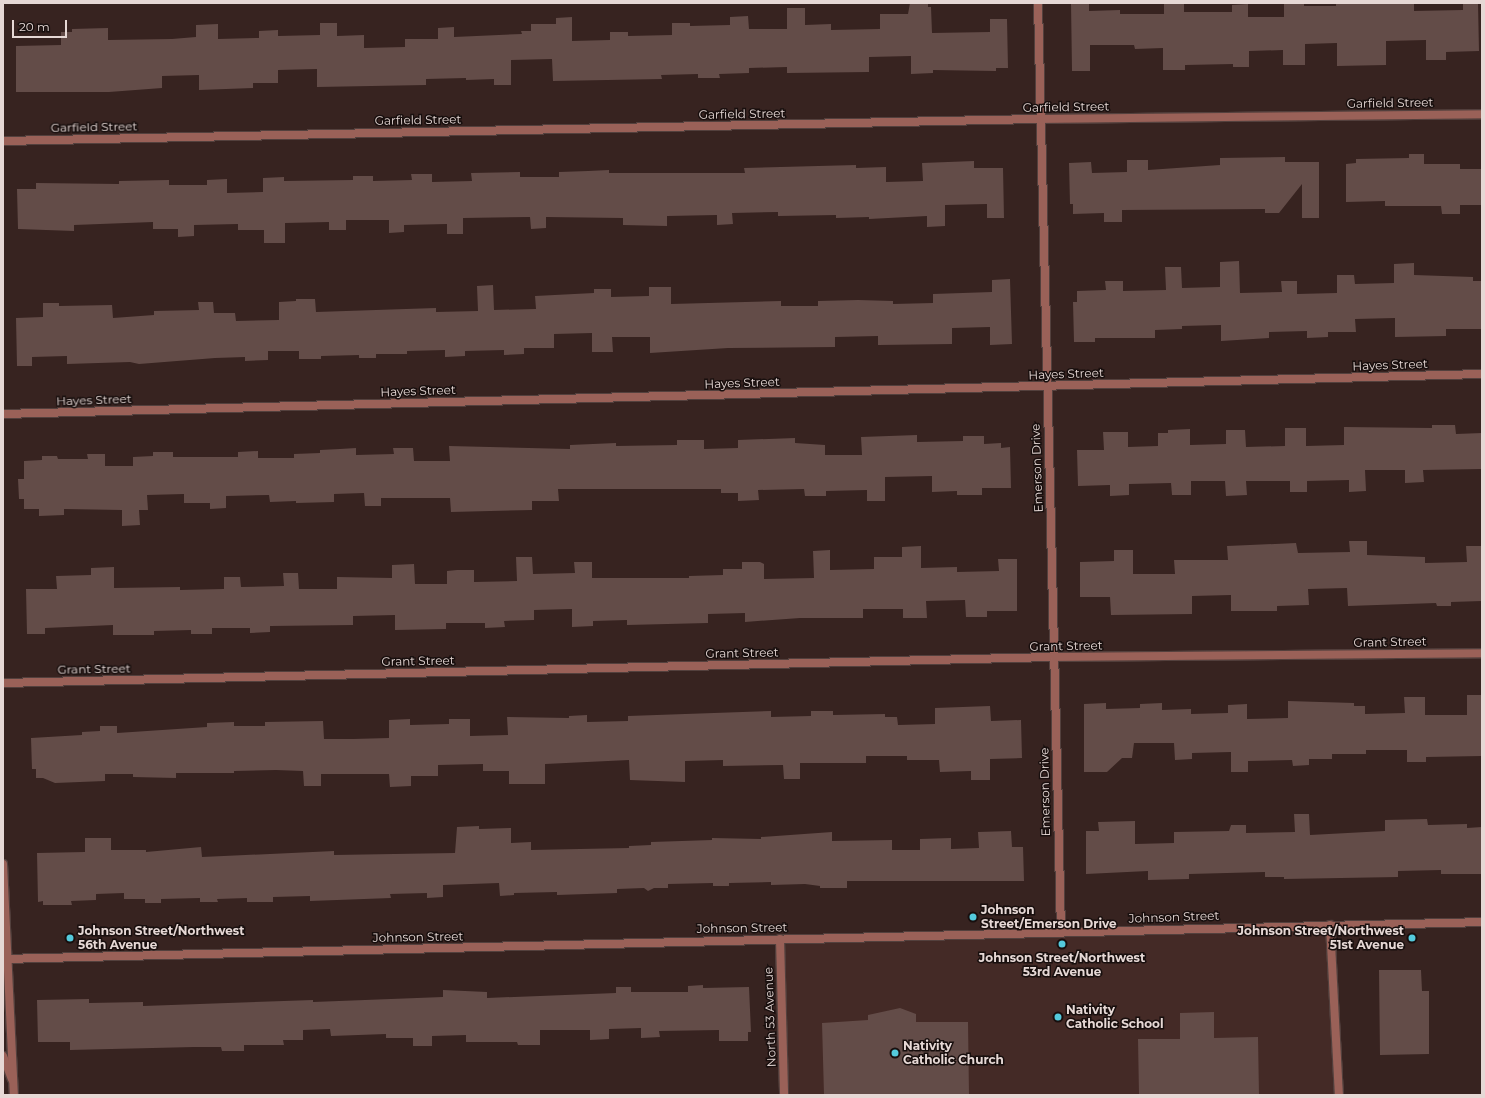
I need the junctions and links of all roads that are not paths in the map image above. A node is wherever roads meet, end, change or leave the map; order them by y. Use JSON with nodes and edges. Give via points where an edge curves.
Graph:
{"nodes":[{"id":1,"x":1038,"y":3,"type":"edge"},
{"id":2,"x":1482,"y":114,"type":"edge"},
{"id":3,"x":1040,"y":119,"type":"junction"},
{"id":4,"x":3,"y":141,"type":"edge"},
{"id":5,"x":1482,"y":374,"type":"edge"},
{"id":6,"x":1047,"y":386,"type":"junction"},
{"id":7,"x":3,"y":414,"type":"edge"},
{"id":8,"x":1482,"y":653,"type":"edge"},
{"id":9,"x":1054,"y":657,"type":"junction"},
{"id":10,"x":3,"y":683,"type":"edge"},
{"id":11,"x":3,"y":864,"type":"edge"},
{"id":12,"x":1482,"y":922,"type":"edge"},
{"id":13,"x":1330,"y":925,"type":"junction"},
{"id":14,"x":1061,"y":933,"type":"junction"},
{"id":15,"x":780,"y":939,"type":"junction"},
{"id":16,"x":5,"y":959,"type":"edge"},
{"id":17,"x":3,"y":1056,"type":"edge"},
{"id":18,"x":14,"y":1083,"type":"junction"},
{"id":19,"x":14,"y":1095,"type":"edge"},
{"id":20,"x":784,"y":1095,"type":"edge"},
{"id":21,"x":1339,"y":1095,"type":"edge"}],
"edges":[{"from":1,"to":3,"type":"street","name":"Emerson Drive"},
{"from":2,"to":3,"type":"street","name":"Garfield Street"},
{"from":3,"to":4,"type":"street","name":"Garfield Street"},
{"from":3,"to":6,"type":"street","name":"Emerson Drive"},
{"from":5,"to":6,"type":"street","name":"Hayes Street"},
{"from":6,"to":7,"type":"street","name":"Hayes Street"},
{"from":6,"to":9,"type":"street","name":"Emerson Drive"},
{"from":8,"to":9,"type":"street","name":"Grant Street"},
{"from":9,"to":10,"type":"street","name":"Grant Street"},
{"from":9,"to":14,"type":"street","name":"Emerson Drive"},
{"from":11,"to":16,"type":"street"},
{"from":12,"to":13,"type":"street","name":"Johnson Street"},
{"from":13,"to":14,"type":"street","name":"Johnson Street"},
{"from":13,"to":21,"type":"street"},
{"from":14,"to":15,"type":"street","name":"Johnson Street"},
{"from":15,"to":16,"type":"street","name":"Johnson Street"},
{"from":15,"to":20,"type":"street","name":"North 53 Avenue"},
{"from":16,"to":18,"type":"street"},
{"from":17,"to":18,"type":"street"},
{"from":18,"to":19,"type":"street"}]}
